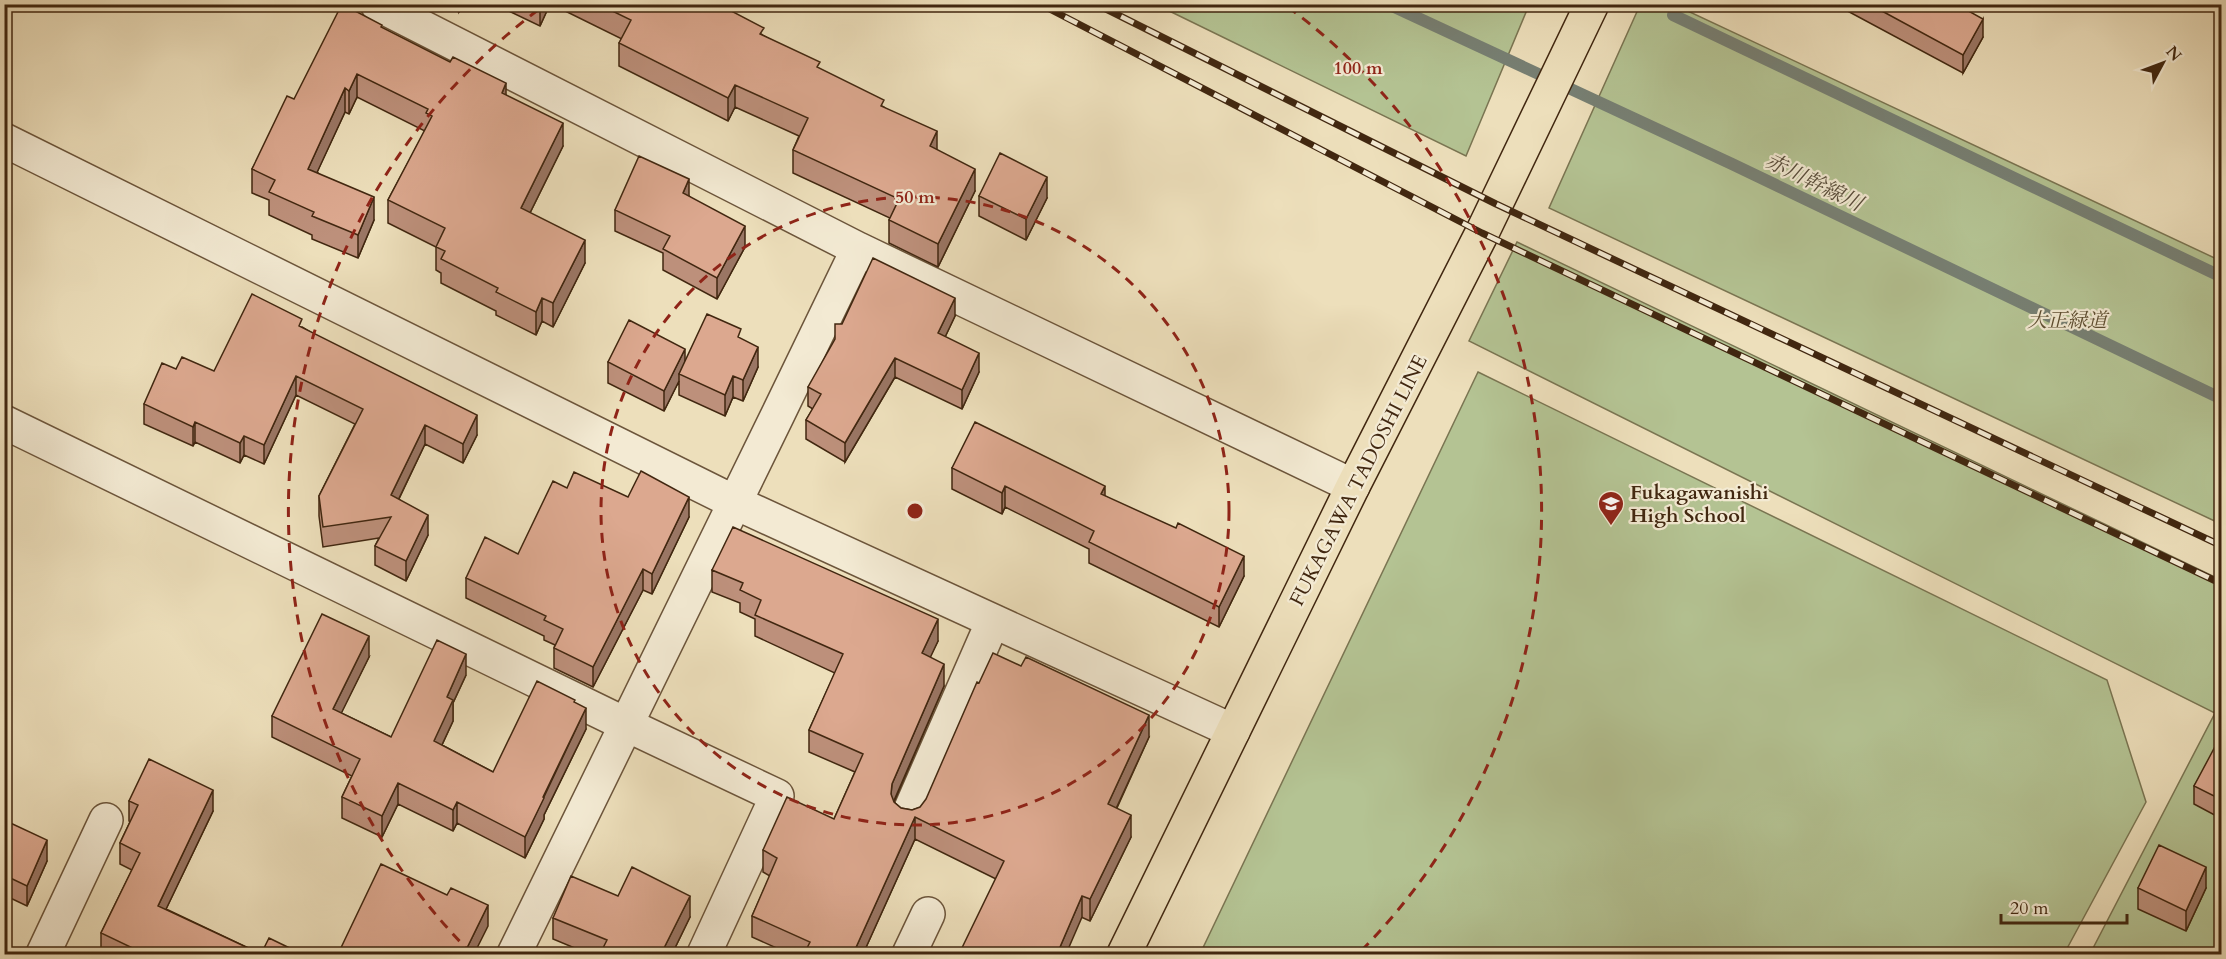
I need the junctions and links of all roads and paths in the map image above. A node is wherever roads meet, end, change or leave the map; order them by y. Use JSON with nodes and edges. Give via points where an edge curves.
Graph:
{"nodes":[{"id":1,"x":377,"y":4,"type":"edge"},
{"id":2,"x":1592,"y":4,"type":"edge"},
{"id":3,"x":4,"y":140,"type":"edge"},
{"id":4,"x":858,"y":249,"type":"junction"},
{"id":5,"x":4,"y":422,"type":"edge"},
{"id":6,"x":1353,"y":486,"type":"junction"},
{"id":7,"x":736,"y":503,"type":"junction"},
{"id":8,"x":993,"y":621,"type":"junction"},
{"id":9,"x":625,"y":724,"type":"junction"},
{"id":10,"x":1233,"y":731,"type":"junction"},
{"id":11,"x":909,"y":813,"type":"edge"},
{"id":12,"x":106,"y":820,"type":"dead end"},
{"id":13,"x":928,"y":914,"type":"dead end"},
{"id":14,"x":44,"y":954,"type":"edge"},
{"id":15,"x":514,"y":954,"type":"edge"},
{"id":16,"x":704,"y":954,"type":"edge"},
{"id":17,"x":909,"y":954,"type":"edge"},
{"id":18,"x":1124,"y":954,"type":"edge"}],
"edges":[{"from":1,"to":4,"type":"street"},
{"from":2,"to":6,"type":"main road","name":"FUKAGAWA TADOSHI LINE","via":[[1482,233]]},
{"from":3,"to":7,"type":"street"},
{"from":4,"to":6,"type":"street"},
{"from":4,"to":7,"type":"street"},
{"from":5,"to":9,"type":"street"},
{"from":6,"to":10,"type":"main road","name":"FUKAGAWA TADOSHI LINE"},
{"from":7,"to":8,"type":"street"},
{"from":7,"to":9,"type":"street"},
{"from":8,"to":10,"type":"street"},
{"from":8,"to":11,"type":"street"},
{"from":9,"to":15,"type":"street"},
{"from":9,"to":16,"type":"street","via":[[777,796]]},
{"from":10,"to":18,"type":"main road","name":"FUKAGAWA TADOSHI LINE"},
{"from":12,"to":14,"type":"street"},
{"from":13,"to":17,"type":"street"}]}
